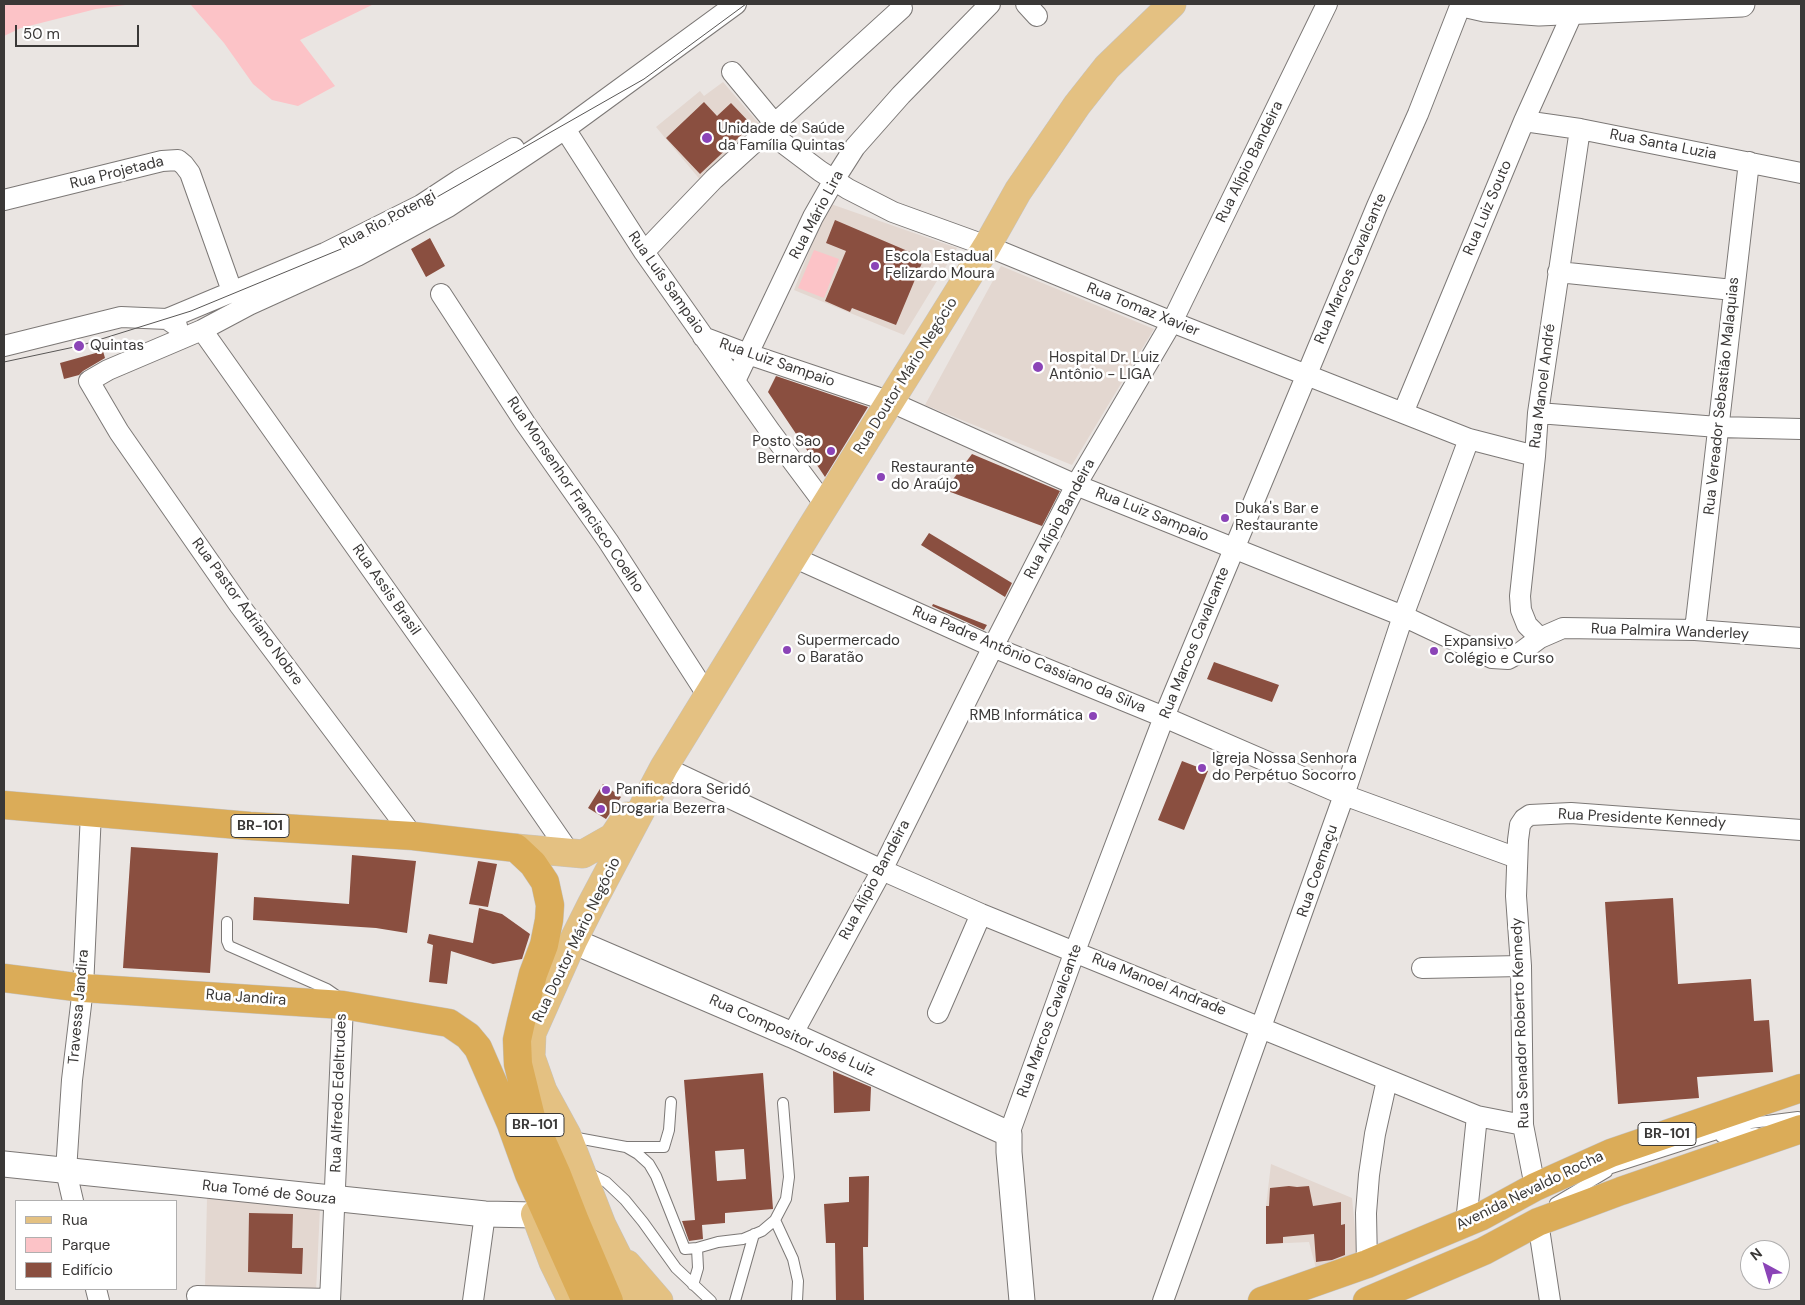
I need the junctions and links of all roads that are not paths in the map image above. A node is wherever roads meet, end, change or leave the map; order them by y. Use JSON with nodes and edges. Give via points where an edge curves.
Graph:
{"nodes":[{"id":1,"x":736,"y":4,"type":"edge"},
{"id":2,"x":990,"y":4,"type":"edge"},
{"id":3,"x":1172,"y":4,"type":"edge"},
{"id":4,"x":1327,"y":4,"type":"edge"},
{"id":5,"x":1462,"y":4,"type":"edge"},
{"id":6,"x":1742,"y":4,"type":"edge"},
{"id":7,"x":902,"y":8,"type":"dead end"},
{"id":8,"x":1574,"y":8,"type":"edge"},
{"id":9,"x":732,"y":72,"type":"dead end"},
{"id":10,"x":600,"y":103,"type":"junction"},
{"id":11,"x":1524,"y":121,"type":"junction"},
{"id":12,"x":771,"y":128,"type":"junction"},
{"id":13,"x":565,"y":129,"type":"junction"},
{"id":14,"x":1580,"y":129,"type":"junction"},
{"id":15,"x":1748,"y":162,"type":"junction"},
{"id":16,"x":1801,"y":173,"type":"edge"},
{"id":17,"x":834,"y":180,"type":"junction"},
{"id":18,"x":4,"y":200,"type":"edge"},
{"id":19,"x":987,"y":246,"type":"junction"},
{"id":20,"x":644,"y":252,"type":"junction"},
{"id":21,"x":1558,"y":272,"type":"junction"},
{"id":22,"x":1733,"y":290,"type":"junction"},
{"id":23,"x":232,"y":292,"type":"junction"},
{"id":24,"x":441,"y":294,"type":"dead end"},
{"id":25,"x":167,"y":319,"type":"junction"},
{"id":26,"x":1172,"y":322,"type":"junction"},
{"id":27,"x":202,"y":330,"type":"junction"},
{"id":28,"x":703,"y":337,"type":"junction"},
{"id":29,"x":4,"y":346,"type":"edge"},
{"id":30,"x":748,"y":354,"type":"junction"},
{"id":31,"x":1307,"y":375,"type":"junction"},
{"id":32,"x":735,"y":381,"type":"junction"},
{"id":33,"x":89,"y":382,"type":"joint"},
{"id":34,"x":891,"y":402,"type":"junction"},
{"id":35,"x":1402,"y":413,"type":"junction"},
{"id":36,"x":1538,"y":413,"type":"junction"},
{"id":37,"x":1718,"y":427,"type":"junction"},
{"id":38,"x":1801,"y":429,"type":"edge"},
{"id":39,"x":1470,"y":439,"type":"junction"},
{"id":40,"x":1535,"y":456,"type":"junction"},
{"id":41,"x":1076,"y":485,"type":"junction"},
{"id":42,"x":826,"y":506,"type":"junction"},
{"id":43,"x":1234,"y":548,"type":"junction"},
{"id":44,"x":793,"y":557,"type":"junction"},
{"id":45,"x":1403,"y":616,"type":"junction"},
{"id":46,"x":1695,"y":630,"type":"junction"},
{"id":47,"x":1540,"y":638,"type":"junction"},
{"id":48,"x":1801,"y":638,"type":"edge"},
{"id":49,"x":993,"y":647,"type":"junction"},
{"id":50,"x":708,"y":696,"type":"junction"},
{"id":51,"x":1164,"y":717,"type":"junction"},
{"id":52,"x":664,"y":767,"type":"junction"},
{"id":53,"x":1344,"y":794,"type":"junction"},
{"id":54,"x":4,"y":805,"type":"edge"},
{"id":55,"x":90,"y":812,"type":"junction"},
{"id":56,"x":1801,"y":830,"type":"edge"},
{"id":57,"x":413,"y":836,"type":"junction"},
{"id":58,"x":516,"y":848,"type":"junction"},
{"id":59,"x":569,"y":852,"type":"junction"},
{"id":60,"x":1517,"y":858,"type":"junction"},
{"id":61,"x":882,"y":870,"type":"junction"},
{"id":62,"x":981,"y":914,"type":"junction"},
{"id":63,"x":227,"y":922,"type":"dead end"},
{"id":64,"x":573,"y":941,"type":"junction"},
{"id":65,"x":1075,"y":951,"type":"junction"},
{"id":66,"x":1521,"y":966,"type":"junction"},
{"id":67,"x":1422,"y":968,"type":"dead end"},
{"id":68,"x":4,"y":978,"type":"edge"},
{"id":69,"x":83,"y":988,"type":"junction"},
{"id":70,"x":342,"y":1005,"type":"junction"},
{"id":71,"x":938,"y":1013,"type":"dead end"},
{"id":72,"x":1262,"y":1028,"type":"junction"},
{"id":73,"x":792,"y":1035,"type":"junction"},
{"id":74,"x":518,"y":1064,"type":"junction"},
{"id":75,"x":1387,"y":1080,"type":"junction"},
{"id":76,"x":1801,"y":1088,"type":"edge"},
{"id":77,"x":671,"y":1102,"type":"dead end"},
{"id":78,"x":783,"y":1103,"type":"dead end"},
{"id":79,"x":1477,"y":1116,"type":"junction"},
{"id":80,"x":1800,"y":1120,"type":"edge"},
{"id":81,"x":1523,"y":1125,"type":"junction"},
{"id":82,"x":1009,"y":1134,"type":"junction"},
{"id":83,"x":567,"y":1135,"type":"junction"},
{"id":84,"x":626,"y":1147,"type":"junction"},
{"id":85,"x":4,"y":1164,"type":"edge"},
{"id":86,"x":1618,"y":1166,"type":"junction"},
{"id":87,"x":66,"y":1171,"type":"junction"},
{"id":88,"x":573,"y":1171,"type":"junction"},
{"id":89,"x":1526,"y":1192,"type":"junction"},
{"id":90,"x":335,"y":1199,"type":"junction"},
{"id":91,"x":74,"y":1200,"type":"edge"},
{"id":92,"x":485,"y":1214,"type":"junction"},
{"id":93,"x":775,"y":1220,"type":"junction"},
{"id":94,"x":555,"y":1222,"type":"junction"},
{"id":95,"x":1538,"y":1222,"type":"junction"},
{"id":96,"x":1466,"y":1223,"type":"junction"},
{"id":97,"x":754,"y":1234,"type":"junction"},
{"id":98,"x":697,"y":1248,"type":"junction"},
{"id":99,"x":1484,"y":1251,"type":"junction"},
{"id":100,"x":617,"y":1254,"type":"junction"},
{"id":101,"x":1366,"y":1264,"type":"junction"},
{"id":102,"x":693,"y":1286,"type":"junction"},
{"id":103,"x":197,"y":1296,"type":"dead end"},
{"id":104,"x":330,"y":1300,"type":"edge"},
{"id":105,"x":473,"y":1301,"type":"edge"},
{"id":106,"x":572,"y":1301,"type":"edge"},
{"id":107,"x":586,"y":1301,"type":"edge"},
{"id":108,"x":609,"y":1301,"type":"edge"},
{"id":109,"x":634,"y":1301,"type":"edge"},
{"id":110,"x":659,"y":1301,"type":"edge"},
{"id":111,"x":711,"y":1301,"type":"edge"},
{"id":112,"x":735,"y":1301,"type":"edge"},
{"id":113,"x":797,"y":1301,"type":"edge"},
{"id":114,"x":1022,"y":1301,"type":"edge"},
{"id":115,"x":1163,"y":1301,"type":"edge"},
{"id":116,"x":1262,"y":1301,"type":"edge"},
{"id":117,"x":1367,"y":1301,"type":"edge"},
{"id":118,"x":1550,"y":1301,"type":"edge"}],
"edges":[{"from":1,"to":10,"type":"street","name":"Rua Rio Potengi"},
{"from":2,"to":17,"type":"street","name":"Rua Mário Lira","via":[[878,120],[855,147]]},
{"from":3,"to":19,"type":"main road","name":"Rua Doutor Mário Negócio","via":[[1107,67],[1077,105],[1018,191]]},
{"from":4,"to":26,"type":"street","name":"Rua Alípio Bandeira"},
{"from":5,"to":8,"type":"street","via":[[1512,12]]},
{"from":5,"to":31,"type":"street","name":"Rua Marcos Cavalcante"},
{"from":6,"to":8,"type":"street"},
{"from":7,"to":12,"type":"street"},
{"from":8,"to":11,"type":"street","name":"Rua Luiz Souto"},
{"from":9,"to":12,"type":"street","name":"Rua Tomaz Xavier"},
{"from":10,"to":13,"type":"street","name":"Rua Rio Potengi"},
{"from":10,"to":23,"type":"street","name":"Rua Rio Potengi","via":[[577,111],[421,205],[325,253]]},
{"from":11,"to":14,"type":"street","name":"Rua Santa Luzia"},
{"from":11,"to":35,"type":"street","name":"Rua Luiz Souto"},
{"from":12,"to":17,"type":"street","name":"Rua Tomaz Xavier"},
{"from":12,"to":20,"type":"street","via":[[714,179]]},
{"from":13,"to":20,"type":"street","name":"Rua Luís Sampaio"},
{"from":13,"to":27,"type":"street","name":"Rua Rio Potengi","via":[[411,228]]},
{"from":14,"to":15,"type":"street","name":"Rua Santa Luzia"},
{"from":14,"to":21,"type":"street","name":"Rua Manoel André"},
{"from":15,"to":16,"type":"street","name":"Rua Santa Luzia"},
{"from":15,"to":22,"type":"street","name":"Rua Vereador Sebastião Malaquias"},
{"from":17,"to":19,"type":"street","name":"Rua Tomaz Xavier","via":[[892,212]]},
{"from":17,"to":30,"type":"street","name":"Rua Mário Lira"},
{"from":18,"to":23,"type":"street","name":"Rua Projetada","via":[[162,161],[178,160],[190,173]]},
{"from":19,"to":26,"type":"street","name":"Rua Tomaz Xavier"},
{"from":19,"to":34,"type":"main road","name":"Rua Doutor Mário Negócio"},
{"from":20,"to":28,"type":"street","name":"Rua Luís Sampaio"},
{"from":21,"to":22,"type":"street"},
{"from":21,"to":36,"type":"street","name":"Rua Manoel André"},
{"from":22,"to":37,"type":"street","name":"Rua Vereador Sebastião Malaquias"},
{"from":23,"to":25,"type":"street","name":"Rua Rio Potengi"},
{"from":24,"to":50,"type":"street","name":"Rua Monsenhor Francisco Coelho"},
{"from":25,"to":27,"type":"street","name":"Rua Rio Potengi","via":[[185,328]]},
{"from":25,"to":29,"type":"street","name":"Rua Rio Potengi","via":[[121,316]]},
{"from":26,"to":31,"type":"street","name":"Rua Tomaz Xavier"},
{"from":26,"to":41,"type":"street","name":"Rua Alípio Bandeira"},
{"from":27,"to":33,"type":"street","name":"Rua Rio Potengi","via":[[108,370]]},
{"from":27,"to":59,"type":"street","name":"Rua Assis Brasil"},
{"from":28,"to":30,"type":"street","name":"Rua Luiz Sampaio"},
{"from":28,"to":32,"type":"street","name":"Rua Luís Sampaio"},
{"from":30,"to":32,"type":"street","name":"Rua Mário Lira"},
{"from":30,"to":34,"type":"street","name":"Rua Luiz Sampaio"},
{"from":31,"to":35,"type":"street","name":"Rua Tomaz Xavier"},
{"from":31,"to":43,"type":"street","name":"Rua Marcos Cavalcante"},
{"from":32,"to":42,"type":"street","name":"Rua Luís Sampaio"},
{"from":33,"to":57,"type":"street","name":"Rua Pastor Adriano Nobre","via":[[119,432],[240,606]]},
{"from":34,"to":41,"type":"street","name":"Rua Luiz Sampaio"},
{"from":34,"to":42,"type":"main road","name":"Rua Doutor Mário Negócio"},
{"from":35,"to":39,"type":"street","name":"Rua Tomaz Xavier"},
{"from":36,"to":37,"type":"street"},
{"from":36,"to":40,"type":"street","name":"Rua Manoel André"},
{"from":37,"to":38,"type":"street"},
{"from":37,"to":46,"type":"street","name":"Rua Vereador Sebastião Malaquias"},
{"from":39,"to":40,"type":"street","name":"Rua Tomaz Xavier"},
{"from":39,"to":45,"type":"street","name":"Rua Coemaçu"},
{"from":40,"to":47,"type":"street","name":"Rua Manoel André","via":[[1520,596],[1527,625]]},
{"from":41,"to":43,"type":"street","name":"Rua Luiz Sampaio"},
{"from":41,"to":49,"type":"street","name":"Rua Alípio Bandeira"},
{"from":42,"to":44,"type":"main road","name":"Rua Doutor Mário Negócio"},
{"from":43,"to":45,"type":"street","name":"Rua Luiz Sampaio"},
{"from":43,"to":51,"type":"street","name":"Rua Marcos Cavalcante"},
{"from":44,"to":49,"type":"street","name":"Rua Padre Antônio Cassiano da Silva"},
{"from":44,"to":50,"type":"main road","name":"Rua Doutor Mário Negócio"},
{"from":45,"to":47,"type":"street","name":"Rua Luiz Sampaio","via":[[1492,658],[1508,659]]},
{"from":45,"to":53,"type":"street","name":"Rua Coemaçu"},
{"from":46,"to":47,"type":"street","name":"Rua Palmira Wanderley","via":[[1563,628]]},
{"from":46,"to":48,"type":"street","name":"Rua Palmira Wanderley"},
{"from":49,"to":51,"type":"street","name":"Rua Padre Antônio Cassiano da Silva"},
{"from":49,"to":61,"type":"street","name":"Rua Alípio Bandeira"},
{"from":50,"to":52,"type":"main road","name":"Rua Doutor Mário Negócio"},
{"from":51,"to":53,"type":"street","name":"Rua Padre Antônio Cassiano da Silva"},
{"from":51,"to":65,"type":"street","name":"Rua Marcos Cavalcante"},
{"from":52,"to":59,"type":"main road","name":"Rua Doutor Mário Negócio","via":[[612,837],[583,854]]},
{"from":52,"to":61,"type":"street","name":"Rua Manoel Andrade"},
{"from":52,"to":64,"type":"main road","name":"Rua Doutor Mário Negócio"},
{"from":53,"to":60,"type":"street","name":"Rua Padre Antônio Cassiano da Silva"},
{"from":53,"to":72,"type":"street","name":"Rua Coemaçu"},
{"from":54,"to":55,"type":"highway","number":"BR-101"},
{"from":55,"to":57,"type":"highway","number":"BR-101"},
{"from":55,"to":69,"type":"street","name":"Travessa Jandira"},
{"from":56,"to":60,"type":"street","name":"Rua Presidente Kennedy","via":[[1571,813],[1530,815],[1520,825]]},
{"from":57,"to":58,"type":"highway","number":"BR-101"},
{"from":58,"to":59,"type":"main road","name":"Rua Doutor Mário Negócio"},
{"from":58,"to":74,"type":"highway","name":"Rua Doutor Mário Negócio","number":"BR-101","via":[[533,864],[545,882],[550,905],[544,945],[520,1022]]},
{"from":60,"to":66,"type":"street","name":"Rua Senador Roberto Kennedy"},
{"from":61,"to":62,"type":"street","name":"Rua Manoel Andrade"},
{"from":61,"to":73,"type":"street","name":"Rua Alípio Bandeira"},
{"from":62,"to":65,"type":"street","name":"Rua Manoel Andrade"},
{"from":62,"to":71,"type":"street"},
{"from":63,"to":70,"type":"lane","via":[[229,946],[327,989],[340,998]]},
{"from":64,"to":73,"type":"street","name":"Rua Compositor José Luiz"},
{"from":64,"to":83,"type":"main road","name":"Rua Doutor Mário Negócio","via":[[532,1033],[531,1057],[543,1091]]},
{"from":65,"to":72,"type":"street","name":"Rua Manoel Andrade"},
{"from":65,"to":82,"type":"street","name":"Rua Marcos Cavalcante"},
{"from":66,"to":67,"type":"street"},
{"from":66,"to":81,"type":"street","name":"Rua Senador Roberto Kennedy"},
{"from":68,"to":69,"type":"highway","name":"Rua Jandira","number":"BR-101"},
{"from":69,"to":70,"type":"highway","name":"Rua Jandira","number":"BR-101"},
{"from":69,"to":87,"type":"street","name":"Travessa Jandira"},
{"from":70,"to":90,"type":"street","name":"Rua Alfredo Edeltrudes"},
{"from":70,"to":94,"type":"highway","name":"Rua Jandira","number":"BR-101","via":[[450,1023],[468,1036],[478,1048],[529,1174]]},
{"from":72,"to":75,"type":"street","name":"Rua Manoel Andrade"},
{"from":72,"to":115,"type":"street","name":"Rua Coemaçu"},
{"from":73,"to":82,"type":"street","name":"Rua Compositor José Luiz"},
{"from":74,"to":88,"type":"highway"},
{"from":74,"to":94,"type":"highway","name":"Rua Doutor Mário Negócio","number":"BR-101","via":[[531,1117],[558,1175]]},
{"from":75,"to":79,"type":"street","name":"Rua Manoel Andrade"},
{"from":75,"to":101,"type":"street","via":[[1369,1175]]},
{"from":76,"to":89,"type":"highway","name":"Avenida Nevaldo Rocha","number":"BR-101","via":[[1611,1153]]},
{"from":77,"to":84,"type":"lane","via":[[664,1147]]},
{"from":78,"to":93,"type":"lane","via":[[789,1177],[786,1199]]},
{"from":79,"to":81,"type":"street","name":"Rua Manoel Andrade"},
{"from":79,"to":96,"type":"street"},
{"from":80,"to":86,"type":"lane","via":[[1754,1133],[1695,1140]]},
{"from":80,"to":95,"type":"highway","number":"BR-101"},
{"from":81,"to":89,"type":"street","name":"Rua Senador Roberto Kennedy"},
{"from":82,"to":114,"type":"street","name":"Rua Marcos Cavalcante"},
{"from":83,"to":84,"type":"lane"},
{"from":83,"to":88,"type":"main road","name":"Rua Doutor Mário Negócio"},
{"from":84,"to":98,"type":"lane","via":[[649,1164],[656,1176],[685,1249]]},
{"from":85,"to":87,"type":"street","name":"Rua Tomé de Souza"},
{"from":86,"to":89,"type":"lane"},
{"from":86,"to":99,"type":"lane","via":[[1505,1233]]},
{"from":87,"to":90,"type":"street","name":"Rua Tomé de Souza"},
{"from":87,"to":91,"type":"street","name":"Travessa Jandira"},
{"from":88,"to":100,"type":"main road","name":"Rua Doutor Mário Negócio"},
{"from":88,"to":102,"type":"lane","via":[[606,1182],[626,1200]]},
{"from":89,"to":96,"type":"highway","name":"Avenida Nevaldo Rocha","number":"BR-101"},
{"from":90,"to":92,"type":"street","name":"Rua Tomé de Souza"},
{"from":90,"to":104,"type":"street","name":"Rua Alfredo Edeltrudes"},
{"from":92,"to":94,"type":"street","name":"Rua Tomé de Souza"},
{"from":92,"to":105,"type":"street"},
{"from":93,"to":97,"type":"lane"},
{"from":93,"to":113,"type":"lane","via":[[793,1260],[798,1281]]},
{"from":94,"to":106,"type":"main road","via":[[552,1262]]},
{"from":94,"to":107,"type":"highway","number":"BR-101"},
{"from":94,"to":108,"type":"highway","number":"BR-101"},
{"from":95,"to":99,"type":"highway","number":"BR-101"},
{"from":95,"to":118,"type":"street"},
{"from":96,"to":101,"type":"highway","name":"Avenida Nevaldo Rocha","number":"BR-101"},
{"from":97,"to":98,"type":"lane"},
{"from":97,"to":112,"type":"lane"},
{"from":98,"to":102,"type":"lane","via":[[698,1268]]},
{"from":99,"to":117,"type":"highway","number":"BR-101"},
{"from":100,"to":109,"type":"main road","name":"Rua Doutor Mário Negócio"},
{"from":100,"to":110,"type":"main road","name":"Rua Doutor Mário Negócio"},
{"from":101,"to":116,"type":"highway","name":"Avenida Nevaldo Rocha","number":"BR-101"},
{"from":102,"to":111,"type":"lane"},
{"from":103,"to":104,"type":"street"}]}
